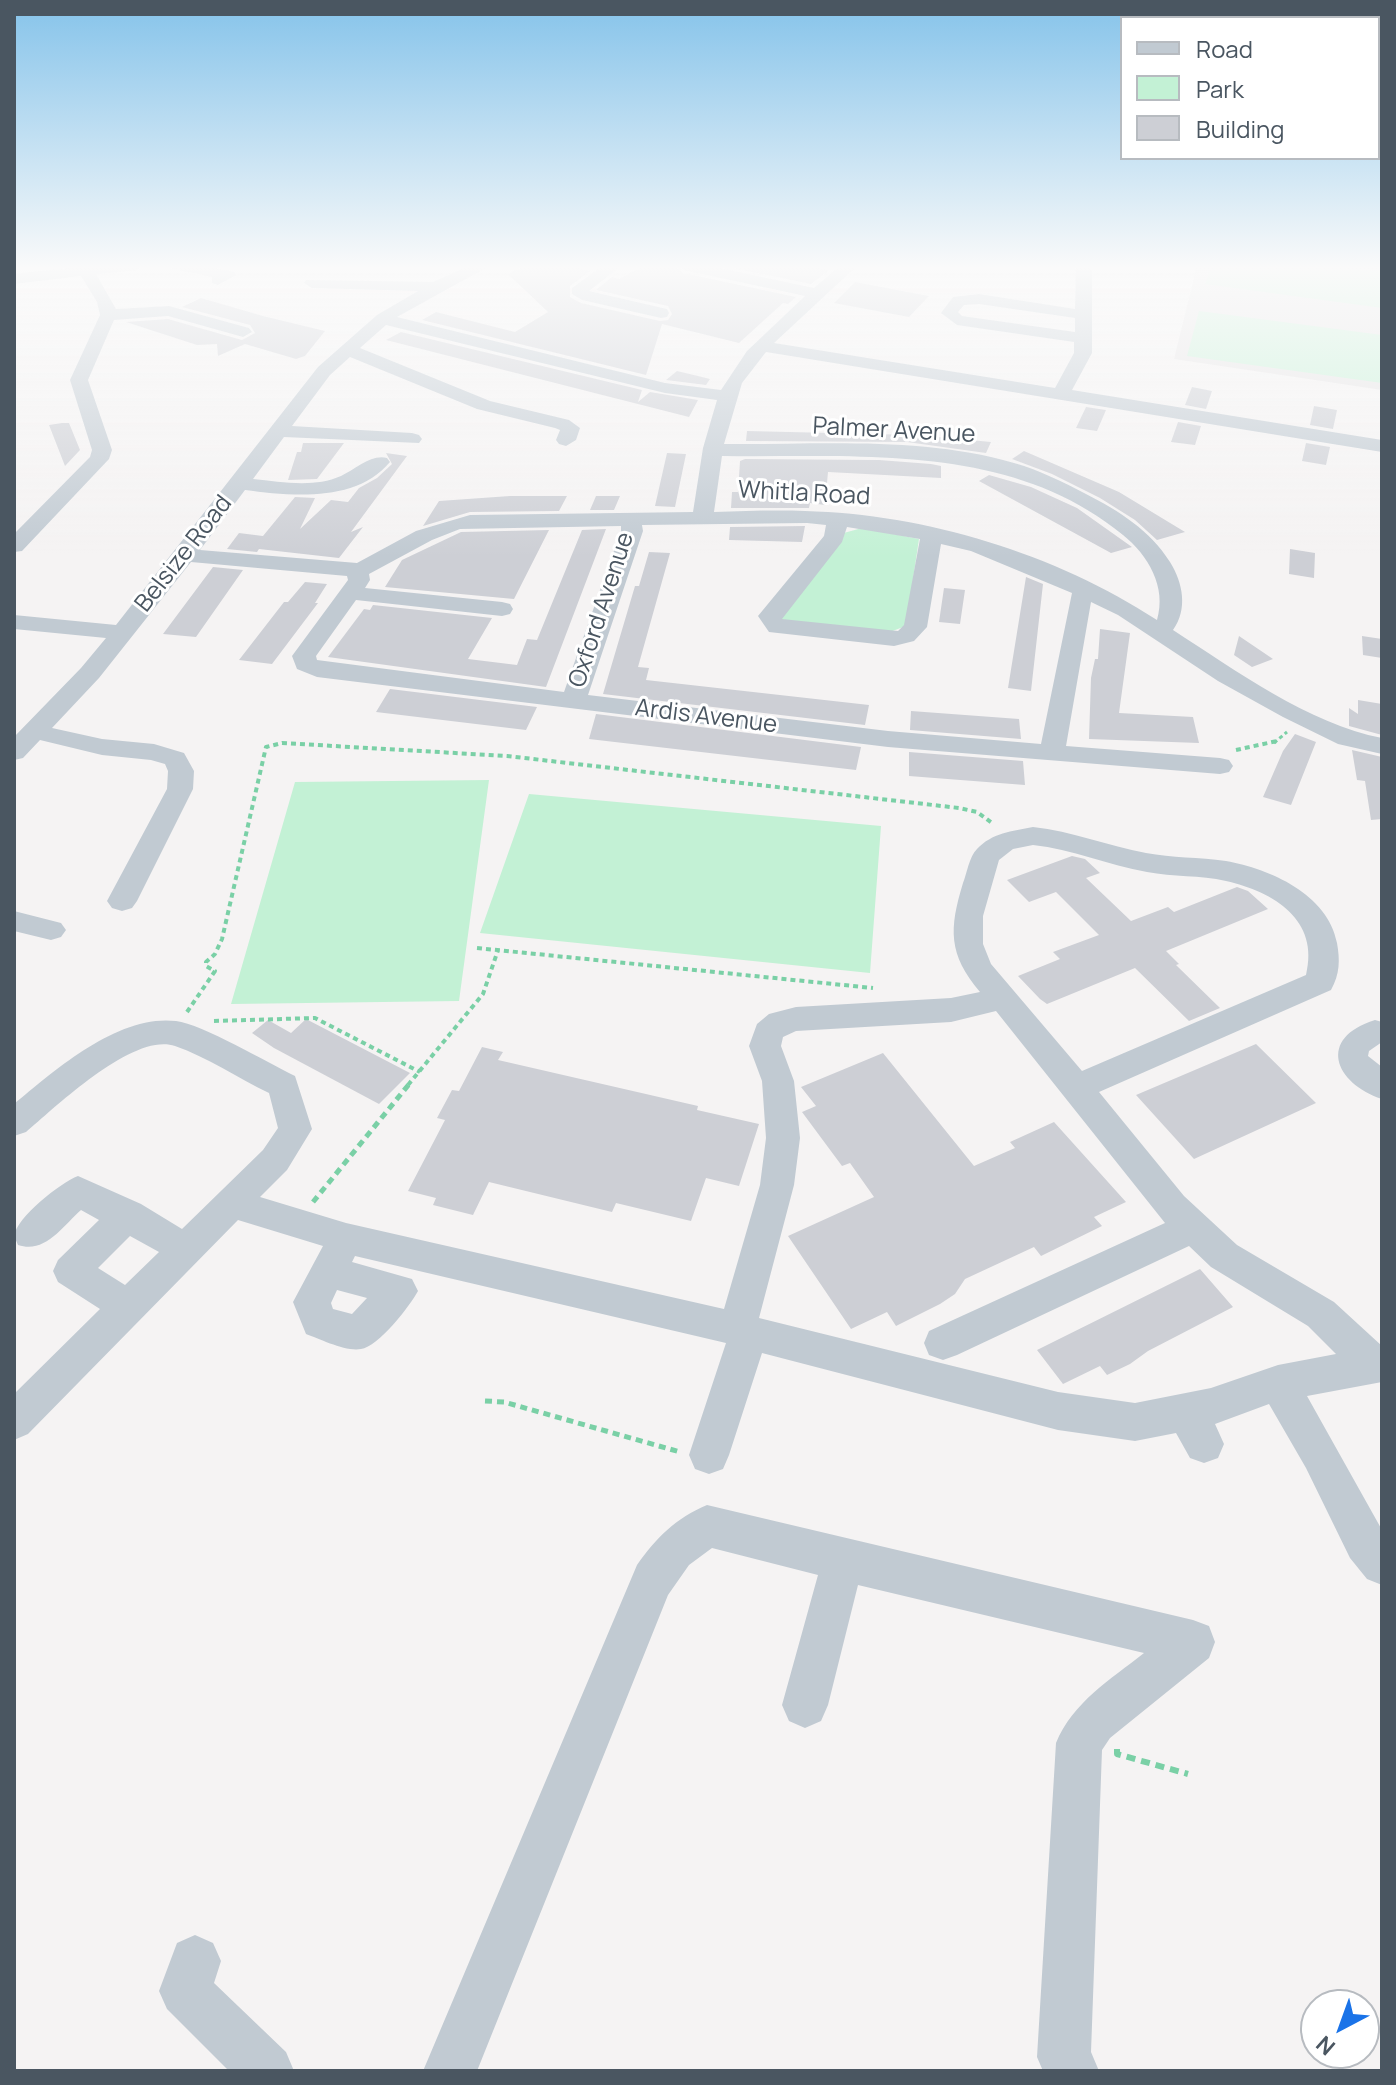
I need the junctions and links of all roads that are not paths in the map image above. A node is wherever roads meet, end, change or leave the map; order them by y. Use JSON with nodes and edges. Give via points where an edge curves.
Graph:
{"nodes":[{"id":1,"x":87,"y":362,"type":"edge"},
{"id":2,"x":334,"y":362,"type":"edge"},
{"id":3,"x":379,"y":362,"type":"edge"},
{"id":4,"x":560,"y":362,"type":"edge"},
{"id":5,"x":749,"y":362,"type":"edge"},
{"id":6,"x":864,"y":362,"type":"edge"},
{"id":7,"x":1078,"y":362,"type":"edge"},
{"id":8,"x":1061,"y":394,"type":"junction"},
{"id":9,"x":729,"y":396,"type":"junction"},
{"id":10,"x":278,"y":431,"type":"junction"},
{"id":11,"x":412,"y":439,"type":"dead end"},
{"id":12,"x":566,"y":440,"type":"dead end"},
{"id":13,"x":1382,"y":446,"type":"edge"},
{"id":14,"x":713,"y":450,"type":"junction"},
{"id":15,"x":380,"y":462,"type":"dead end"},
{"id":16,"x":233,"y":491,"type":"junction"},
{"id":17,"x":294,"y":503,"type":"dead end"},
{"id":18,"x":703,"y":515,"type":"junction"},
{"id":19,"x":630,"y":519,"type":"junction"},
{"id":20,"x":838,"y":520,"type":"junction"},
{"id":21,"x":932,"y":535,"type":"junction"},
{"id":22,"x":18,"y":536,"type":"edge"},
{"id":23,"x":185,"y":555,"type":"junction"},
{"id":24,"x":354,"y":582,"type":"junction"},
{"id":25,"x":1086,"y":590,"type":"junction"},
{"id":26,"x":502,"y":609,"type":"dead end"},
{"id":27,"x":14,"y":622,"type":"edge"},
{"id":28,"x":1160,"y":630,"type":"junction"},
{"id":29,"x":122,"y":633,"type":"junction"},
{"id":30,"x":573,"y":702,"type":"junction"},
{"id":31,"x":33,"y":731,"type":"junction"},
{"id":32,"x":1382,"y":746,"type":"edge"},
{"id":33,"x":14,"y":752,"type":"edge"},
{"id":34,"x":1052,"y":753,"type":"junction"},
{"id":35,"x":1220,"y":766,"type":"road end"},
{"id":36,"x":122,"y":901,"type":"dead end"},
{"id":37,"x":14,"y":921,"type":"edge"},
{"id":38,"x":51,"y":930,"type":"dead end"},
{"id":39,"x":1002,"y":998,"type":"junction"},
{"id":40,"x":1375,"y":1032,"type":"dead end"},
{"id":41,"x":1382,"y":1086,"type":"edge"},
{"id":42,"x":1077,"y":1087,"type":"junction"},
{"id":43,"x":14,"y":1123,"type":"edge"},
{"id":44,"x":232,"y":1204,"type":"junction"},
{"id":45,"x":128,"y":1215,"type":"junction"},
{"id":46,"x":1193,"y":1227,"type":"junction"},
{"id":47,"x":31,"y":1234,"type":"dead end"},
{"id":48,"x":346,"y":1238,"type":"junction"},
{"id":49,"x":186,"y":1249,"type":"junction"},
{"id":50,"x":418,"y":1255,"type":"junction"},
{"id":51,"x":326,"y":1271,"type":"junction"},
{"id":52,"x":399,"y":1291,"type":"junction"},
{"id":53,"x":129,"y":1307,"type":"junction"},
{"id":54,"x":743,"y":1330,"type":"junction"},
{"id":55,"x":943,"y":1343,"type":"dead end"},
{"id":56,"x":1377,"y":1364,"type":"edge"},
{"id":57,"x":1278,"y":1383,"type":"junction"},
{"id":58,"x":14,"y":1421,"type":"edge"},
{"id":59,"x":709,"y":1455,"type":"road end"},
{"id":60,"x":844,"y":1558,"type":"junction"},
{"id":61,"x":1382,"y":1564,"type":"edge"},
{"id":62,"x":805,"y":1705,"type":"dead end"},
{"id":63,"x":195,"y":1961,"type":"dead end"},
{"id":64,"x":267,"y":2071,"type":"edge"},
{"id":65,"x":450,"y":2071,"type":"edge"},
{"id":66,"x":1072,"y":2071,"type":"edge"}],
"edges":[{"from":1,"to":22,"type":"street","via":[[79,380],[102,450],[99,459]]},
{"from":2,"to":10,"type":"street","name":"Belsize Road"},
{"from":3,"to":12,"type":"street","via":[[484,405],[562,424],[570,428]]},
{"from":4,"to":9,"type":"street","via":[[665,388]]},
{"from":5,"to":9,"type":"street"},
{"from":6,"to":8,"type":"street"},
{"from":7,"to":8,"type":"street"},
{"from":8,"to":13,"type":"street"},
{"from":9,"to":14,"type":"street"},
{"from":10,"to":11,"type":"street"},
{"from":10,"to":16,"type":"street","name":"Belsize Road"},
{"from":14,"to":18,"type":"street"},
{"from":14,"to":28,"type":"street","name":"Palmer Avenue","via":[[943,457],[1014,470],[1102,511],[1142,540],[1159,560],[1170,592],[1171,611]]},
{"from":15,"to":16,"type":"street","via":[[315,491]]},
{"from":16,"to":17,"type":"street"},
{"from":16,"to":23,"type":"street","name":"Belsize Road"},
{"from":18,"to":19,"type":"street","name":"Whitla Road"},
{"from":18,"to":20,"type":"street","name":"Whitla Road"},
{"from":19,"to":24,"type":"street","name":"Whitla Road","via":[[443,526],[398,548]]},
{"from":19,"to":30,"type":"street","name":"Oxford Avenue","via":[[632,531]]},
{"from":20,"to":21,"type":"street","name":"Whitla Road"},
{"from":20,"to":21,"type":"street","via":[[834,537],[770,616],[777,627],[894,639],[910,634]]},
{"from":21,"to":25,"type":"street","name":"Whitla Road","via":[[978,546]]},
{"from":23,"to":24,"type":"street"},
{"from":23,"to":29,"type":"street","name":"Belsize Road"},
{"from":24,"to":26,"type":"street"},
{"from":24,"to":30,"type":"street","name":"Ardis Avenue","via":[[304,656],[306,664],[317,670]]},
{"from":25,"to":28,"type":"street","name":"Whitla Road"},
{"from":25,"to":34,"type":"street"},
{"from":27,"to":29,"type":"street"},
{"from":28,"to":32,"type":"street","name":"Whitla Road","via":[[1246,688],[1347,739]]},
{"from":29,"to":31,"type":"street","name":"Belsize Road"},
{"from":30,"to":34,"type":"street","name":"Ardis Avenue"},
{"from":31,"to":33,"type":"street","name":"Belsize Road"},
{"from":31,"to":36,"type":"street","via":[[175,759],[180,789]]},
{"from":34,"to":35,"type":"street","name":"Ardis Avenue"},
{"from":37,"to":38,"type":"street"},
{"from":39,"to":42,"type":"street"},
{"from":39,"to":42,"type":"street","via":[[978,969],[968,944],[968,916],[986,856],[1005,841],[1047,837],[1147,863],[1227,871],[1302,904],[1320,931],[1325,961],[1320,982]]},
{"from":39,"to":54,"type":"street","via":[[951,1010],[796,1019],[780,1022],[768,1032],[765,1046],[778,1081],[783,1138]]},
{"from":40,"to":41,"type":"street","via":[[1352,1050],[1352,1061]]},
{"from":42,"to":46,"type":"street"},
{"from":43,"to":44,"type":"street","via":[[89,1060],[150,1033],[182,1026],[283,1085],[295,1129],[275,1160]]},
{"from":44,"to":48,"type":"street"},
{"from":44,"to":49,"type":"street"},
{"from":45,"to":47,"type":"street","via":[[78,1191]]},
{"from":45,"to":49,"type":"street"},
{"from":45,"to":53,"type":"street","via":[[71,1271]]},
{"from":46,"to":55,"type":"street"},
{"from":46,"to":56,"type":"street","via":[[1224,1256],[1321,1314]]},
{"from":48,"to":50,"type":"street"},
{"from":48,"to":51,"type":"street"},
{"from":49,"to":53,"type":"street"},
{"from":50,"to":52,"type":"street"},
{"from":50,"to":54,"type":"street"},
{"from":51,"to":52,"type":"street"},
{"from":51,"to":52,"type":"street","via":[[312,1302],[319,1322],[359,1333]]},
{"from":53,"to":58,"type":"street"},
{"from":54,"to":57,"type":"street","via":[[1058,1411],[1195,1428],[1211,1407]]},
{"from":54,"to":59,"type":"street"},
{"from":56,"to":57,"type":"street"},
{"from":57,"to":61,"type":"street","via":[[1365,1543]]},
{"from":60,"to":62,"type":"street"},
{"from":60,"to":65,"type":"street","via":[[707,1526],[674,1550],[652,1580]]},
{"from":60,"to":66,"type":"street","via":[[1193,1642],[1094,1722],[1079,1743],[1064,2057]]},
{"from":63,"to":64,"type":"street","via":[[185,1991]]}]}
